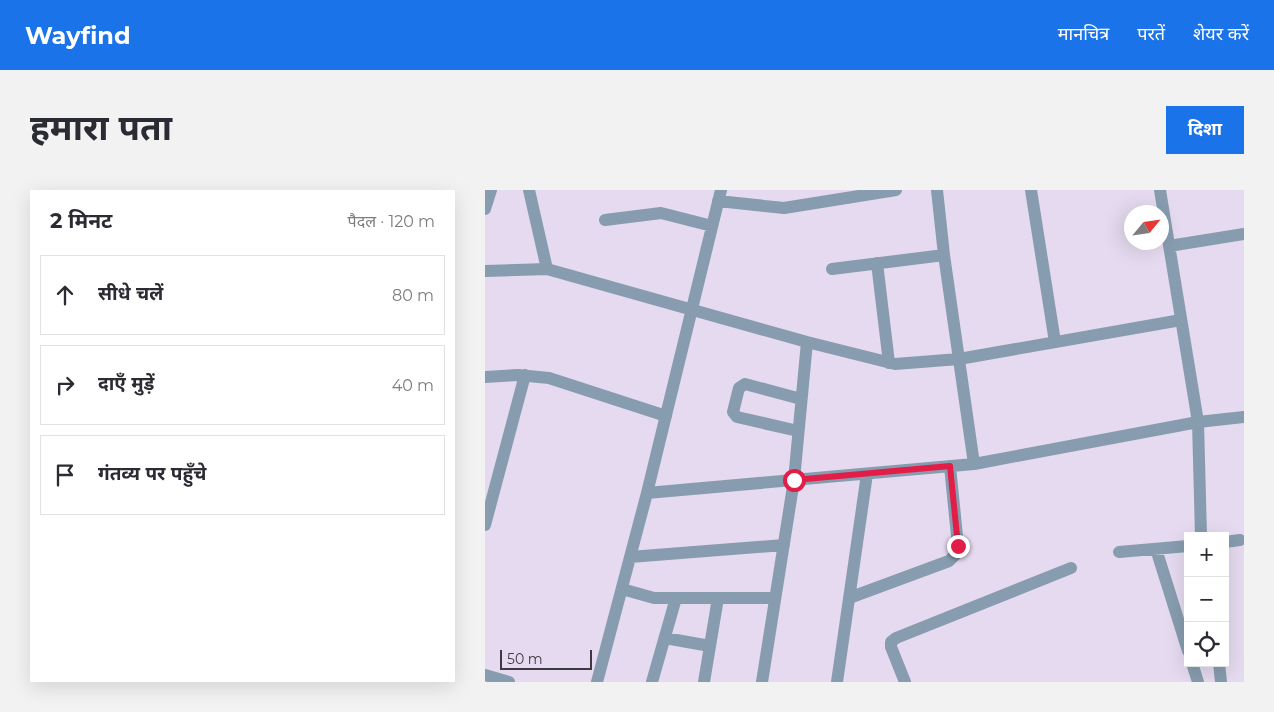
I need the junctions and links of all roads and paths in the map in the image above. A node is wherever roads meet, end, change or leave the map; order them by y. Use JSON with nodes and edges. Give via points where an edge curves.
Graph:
{"nodes":[{"id":1,"x":491,"y":190,"type":"edge"},
{"id":2,"x":529,"y":190,"type":"edge"},
{"id":3,"x":897,"y":190,"type":"edge"},
{"id":4,"x":937,"y":190,"type":"edge"},
{"id":5,"x":1031,"y":190,"type":"edge"},
{"id":6,"x":1160,"y":190,"type":"edge"},
{"id":7,"x":719,"y":195,"type":"edge"},
{"id":8,"x":1162,"y":205,"type":"edge"},
{"id":9,"x":485,"y":209,"type":"edge"},
{"id":10,"x":605,"y":220,"type":"dead end"},
{"id":11,"x":712,"y":226,"type":"junction"},
{"id":12,"x":1244,"y":234,"type":"edge"},
{"id":13,"x":1169,"y":246,"type":"joint"},
{"id":14,"x":944,"y":255,"type":"junction"},
{"id":15,"x":877,"y":263,"type":"junction"},
{"id":16,"x":547,"y":268,"type":"junction"},
{"id":17,"x":832,"y":269,"type":"dead end"},
{"id":18,"x":485,"y":272,"type":"edge"},
{"id":19,"x":692,"y":310,"type":"junction"},
{"id":20,"x":1181,"y":320,"type":"junction"},
{"id":21,"x":807,"y":342,"type":"junction"},
{"id":22,"x":1055,"y":342,"type":"junction"},
{"id":23,"x":959,"y":359,"type":"junction"},
{"id":24,"x":889,"y":363,"type":"junction"},
{"id":25,"x":525,"y":375,"type":"junction"},
{"id":26,"x":485,"y":377,"type":"edge"},
{"id":27,"x":801,"y":400,"type":"junction"},
{"id":28,"x":666,"y":416,"type":"junction"},
{"id":29,"x":1244,"y":417,"type":"edge"},
{"id":30,"x":1198,"y":422,"type":"junction"},
{"id":31,"x":798,"y":431,"type":"junction"},
{"id":32,"x":974,"y":464,"type":"junction"},
{"id":33,"x":950,"y":466,"type":"junction"},
{"id":34,"x":867,"y":474,"type":"junction"},
{"id":35,"x":491,"y":477,"type":"edge"},
{"id":36,"x":794,"y":480,"type":"junction"},
{"id":37,"x":647,"y":493,"type":"junction"},
{"id":38,"x":485,"y":525,"type":"edge"},
{"id":39,"x":1201,"y":532,"type":"edge"},
{"id":40,"x":1240,"y":540,"type":"dead end"},
{"id":41,"x":1229,"y":541,"type":"edge"},
{"id":42,"x":783,"y":545,"type":"junction"},
{"id":43,"x":1184,"y":546,"type":"edge"},
{"id":44,"x":1156,"y":549,"type":"junction"},
{"id":45,"x":1119,"y":552,"type":"dead end"},
{"id":46,"x":630,"y":557,"type":"junction"},
{"id":47,"x":1071,"y":568,"type":"dead end"},
{"id":48,"x":621,"y":590,"type":"junction"},
{"id":49,"x":676,"y":598,"type":"junction"},
{"id":50,"x":718,"y":598,"type":"junction"},
{"id":51,"x":775,"y":598,"type":"junction"},
{"id":52,"x":849,"y":598,"type":"junction"},
{"id":53,"x":665,"y":638,"type":"junction"},
{"id":54,"x":1184,"y":638,"type":"edge"},
{"id":55,"x":710,"y":646,"type":"junction"},
{"id":56,"x":1193,"y":667,"type":"edge"},
{"id":57,"x":1219,"y":667,"type":"edge"},
{"id":58,"x":485,"y":675,"type":"edge"},
{"id":59,"x":509,"y":682,"type":"edge"},
{"id":60,"x":597,"y":682,"type":"edge"},
{"id":61,"x":652,"y":682,"type":"edge"},
{"id":62,"x":704,"y":682,"type":"edge"},
{"id":63,"x":762,"y":682,"type":"edge"},
{"id":64,"x":837,"y":682,"type":"edge"},
{"id":65,"x":905,"y":682,"type":"edge"},
{"id":66,"x":1197,"y":682,"type":"edge"},
{"id":67,"x":1221,"y":682,"type":"edge"}],
"edges":[{"from":1,"to":9,"type":"street"},
{"from":2,"to":16,"type":"street"},
{"from":3,"to":7,"type":"street","via":[[784,208]]},
{"from":4,"to":14,"type":"street"},
{"from":5,"to":22,"type":"street"},
{"from":6,"to":8,"type":"street"},
{"from":7,"to":11,"type":"street"},
{"from":10,"to":11,"type":"street","via":[[661,213]]},
{"from":11,"to":19,"type":"street"},
{"from":12,"to":13,"type":"street"},
{"from":13,"to":20,"type":"street"},
{"from":14,"to":15,"type":"street"},
{"from":14,"to":23,"type":"street"},
{"from":15,"to":17,"type":"street"},
{"from":15,"to":24,"type":"street"},
{"from":16,"to":18,"type":"street"},
{"from":16,"to":19,"type":"street"},
{"from":19,"to":21,"type":"street"},
{"from":19,"to":28,"type":"street"},
{"from":20,"to":22,"type":"street"},
{"from":20,"to":30,"type":"street"},
{"from":21,"to":24,"type":"street"},
{"from":21,"to":27,"type":"street"},
{"from":22,"to":23,"type":"street"},
{"from":23,"to":24,"type":"street"},
{"from":23,"to":32,"type":"street"},
{"from":25,"to":26,"type":"street"},
{"from":25,"to":28,"type":"street","via":[[549,378]]},
{"from":25,"to":35,"type":"street"},
{"from":27,"to":31,"type":"street"},
{"from":27,"to":31,"type":"street","via":[[745,384],[739,388],[733,412],[737,417]]},
{"from":28,"to":37,"type":"street"},
{"from":29,"to":30,"type":"street"},
{"from":30,"to":32,"type":"street"},
{"from":30,"to":39,"type":"street"},
{"from":31,"to":36,"type":"street"},
{"from":32,"to":33,"type":"street"},
{"from":33,"to":34,"type":"street"},
{"from":33,"to":52,"type":"street","via":[[958,546],[955,555],[949,561]]},
{"from":34,"to":36,"type":"street"},
{"from":34,"to":52,"type":"street"},
{"from":35,"to":38,"type":"street"},
{"from":36,"to":37,"type":"street"},
{"from":36,"to":42,"type":"street"},
{"from":37,"to":46,"type":"street"},
{"from":40,"to":41,"type":"street"},
{"from":42,"to":46,"type":"street"},
{"from":42,"to":51,"type":"street"},
{"from":43,"to":44,"type":"street"},
{"from":44,"to":45,"type":"street"},
{"from":44,"to":54,"type":"street"},
{"from":46,"to":48,"type":"street"},
{"from":47,"to":65,"type":"street","via":[[896,638],[891,647]]},
{"from":48,"to":49,"type":"street","via":[[654,598]]},
{"from":48,"to":60,"type":"street"},
{"from":49,"to":50,"type":"street"},
{"from":49,"to":53,"type":"street"},
{"from":50,"to":51,"type":"street"},
{"from":50,"to":55,"type":"street"},
{"from":51,"to":63,"type":"street"},
{"from":52,"to":64,"type":"street"},
{"from":53,"to":55,"type":"street"},
{"from":53,"to":61,"type":"street"},
{"from":55,"to":62,"type":"street"},
{"from":56,"to":66,"type":"street"},
{"from":57,"to":67,"type":"street"},
{"from":58,"to":59,"type":"street"}]}
